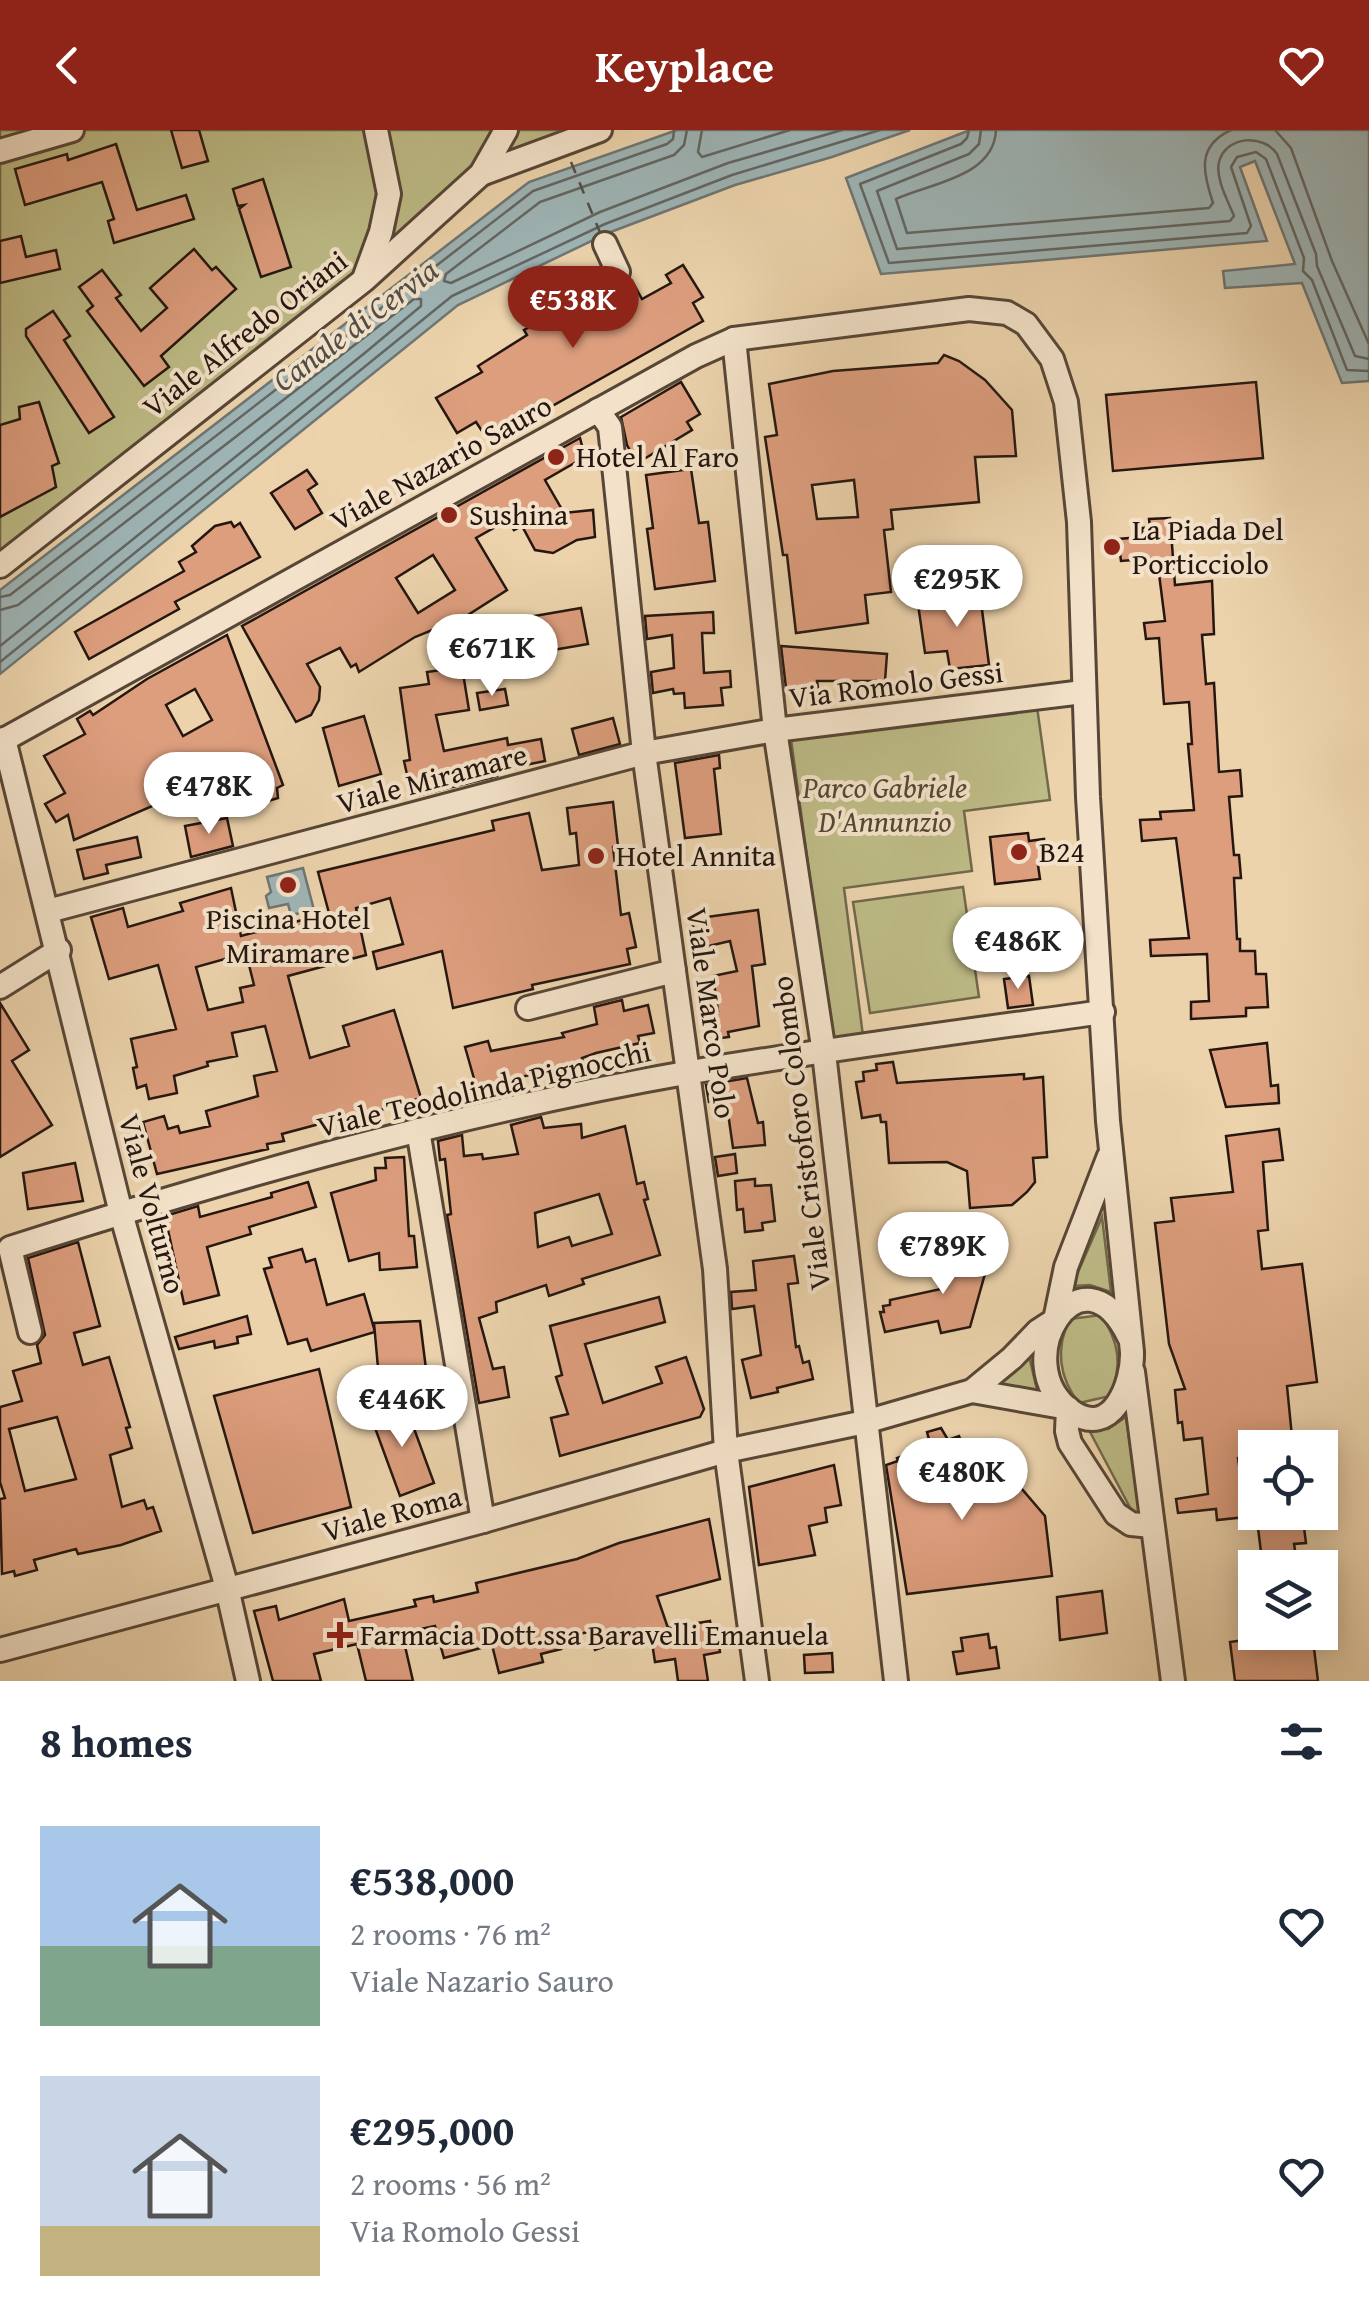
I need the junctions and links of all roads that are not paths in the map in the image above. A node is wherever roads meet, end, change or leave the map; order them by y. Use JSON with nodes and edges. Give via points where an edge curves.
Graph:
{"nodes":[{"id":1,"x":72,"y":130,"type":"edge"},
{"id":2,"x":376,"y":130,"type":"edge"},
{"id":3,"x":506,"y":130,"type":"edge"},
{"id":4,"x":600,"y":130,"type":"edge"},
{"id":5,"x":0,"y":151,"type":"edge"},
{"id":6,"x":481,"y":174,"type":"junction"},
{"id":7,"x":605,"y":244,"type":"dead end"},
{"id":8,"x":618,"y":272,"type":"dead end"},
{"id":9,"x":364,"y":280,"type":"junction"},
{"id":10,"x":734,"y":339,"type":"junction"},
{"id":11,"x":598,"y":410,"type":"junction"},
{"id":12,"x":0,"y":566,"type":"edge"},
{"id":13,"x":1083,"y":692,"type":"junction"},
{"id":14,"x":775,"y":730,"type":"junction"},
{"id":15,"x":9,"y":737,"type":"edge"},
{"id":16,"x":644,"y":753,"type":"junction"},
{"id":17,"x":48,"y":911,"type":"junction"},
{"id":18,"x":59,"y":950,"type":"junction"},
{"id":19,"x":674,"y":971,"type":"junction"},
{"id":20,"x":0,"y":988,"type":"edge"},
{"id":21,"x":528,"y":1008,"type":"dead end"},
{"id":22,"x":1103,"y":1012,"type":"junction"},
{"id":23,"x":824,"y":1053,"type":"junction"},
{"id":24,"x":689,"y":1073,"type":"junction"},
{"id":25,"x":418,"y":1130,"type":"junction"},
{"id":26,"x":1111,"y":1153,"type":"junction"},
{"id":27,"x":121,"y":1213,"type":"junction"},
{"id":28,"x":1054,"y":1320,"type":"junction"},
{"id":29,"x":30,"y":1332,"type":"dead end"},
{"id":30,"x":1129,"y":1337,"type":"junction"},
{"id":31,"x":1132,"y":1367,"type":"junction"},
{"id":32,"x":972,"y":1390,"type":"junction"},
{"id":33,"x":1068,"y":1408,"type":"junction"},
{"id":34,"x":865,"y":1422,"type":"junction"},
{"id":35,"x":726,"y":1451,"type":"junction"},
{"id":36,"x":483,"y":1521,"type":"junction"},
{"id":37,"x":1152,"y":1526,"type":"junction"},
{"id":38,"x":227,"y":1588,"type":"junction"},
{"id":39,"x":0,"y":1650,"type":"edge"},
{"id":40,"x":248,"y":1681,"type":"edge"},
{"id":41,"x":757,"y":1681,"type":"edge"},
{"id":42,"x":896,"y":1681,"type":"edge"},
{"id":43,"x":1173,"y":1681,"type":"edge"}],
"edges":[{"from":1,"to":5,"type":"street"},
{"from":2,"to":9,"type":"street","via":[[389,194]]},
{"from":3,"to":6,"type":"street","name":"Viale Alfredo Oriani"},
{"from":4,"to":6,"type":"street","via":[[567,153]]},
{"from":6,"to":9,"type":"street","name":"Viale Alfredo Oriani"},
{"from":7,"to":8,"type":"street"},
{"from":9,"to":12,"type":"street","name":"Viale Alfredo Oriani"},
{"from":10,"to":11,"type":"street","name":"Viale Nazario Sauro"},
{"from":10,"to":13,"type":"street","name":"Viale Nazario Sauro","via":[[953,311],[996,310],[1032,331],[1063,385],[1078,522]]},
{"from":10,"to":14,"type":"street","name":"Viale Cristoforo Colombo"},
{"from":11,"to":15,"type":"street","name":"Viale Nazario Sauro"},
{"from":11,"to":16,"type":"street","name":"Viale Marco Polo","via":[[610,427]]},
{"from":13,"to":14,"type":"street","name":"Via Romolo Gessi"},
{"from":13,"to":22,"type":"street"},
{"from":14,"to":16,"type":"street","name":"Viale Miramare"},
{"from":14,"to":23,"type":"street","name":"Viale Cristoforo Colombo"},
{"from":15,"to":17,"type":"street","name":"Viale Volturno"},
{"from":16,"to":17,"type":"street","name":"Viale Miramare"},
{"from":16,"to":19,"type":"street","name":"Viale Marco Polo"},
{"from":17,"to":18,"type":"street","name":"Viale Volturno"},
{"from":18,"to":20,"type":"street"},
{"from":18,"to":27,"type":"street","name":"Viale Volturno"},
{"from":19,"to":21,"type":"street"},
{"from":19,"to":24,"type":"street","name":"Viale Marco Polo"},
{"from":22,"to":23,"type":"street","name":"Viale Teodolinda Pignocchi"},
{"from":22,"to":26,"type":"street"},
{"from":23,"to":24,"type":"street","name":"Viale Teodolinda Pignocchi"},
{"from":23,"to":34,"type":"street","name":"Viale Cristoforo Colombo"},
{"from":24,"to":25,"type":"street","name":"Viale Teodolinda Pignocchi"},
{"from":24,"to":35,"type":"street","name":"Viale Marco Polo","via":[[715,1269]]},
{"from":25,"to":27,"type":"street","name":"Viale Teodolinda Pignocchi"},
{"from":25,"to":36,"type":"street"},
{"from":26,"to":28,"type":"street","via":[[1066,1268]]},
{"from":26,"to":30,"type":"street"},
{"from":27,"to":29,"type":"street","name":"Viale Teodolinda Pignocchi","via":[[10,1248]]},
{"from":27,"to":38,"type":"street","name":"Viale Volturno"},
{"from":28,"to":30,"type":"street","via":[[1073,1302],[1094,1300],[1114,1312]]},
{"from":28,"to":32,"type":"street","name":"Viale Roma"},
{"from":28,"to":33,"type":"street","via":[[1046,1364]]},
{"from":30,"to":31,"type":"street"},
{"from":31,"to":33,"type":"street","via":[[1121,1402],[1105,1415]]},
{"from":31,"to":37,"type":"street"},
{"from":32,"to":33,"type":"street","name":"Viale Roma"},
{"from":32,"to":34,"type":"street","name":"Viale Roma"},
{"from":33,"to":37,"type":"street","via":[[1070,1443],[1112,1509],[1126,1522]]},
{"from":34,"to":35,"type":"street","name":"Viale Roma"},
{"from":34,"to":42,"type":"street","name":"Viale Cristoforo Colombo"},
{"from":35,"to":36,"type":"street","name":"Viale Roma"},
{"from":35,"to":41,"type":"street","name":"Viale Marco Polo"},
{"from":36,"to":38,"type":"street","name":"Viale Roma"},
{"from":37,"to":43,"type":"street"},
{"from":38,"to":39,"type":"street","name":"Viale Roma"},
{"from":38,"to":40,"type":"street","name":"Viale Volturno"}]}
